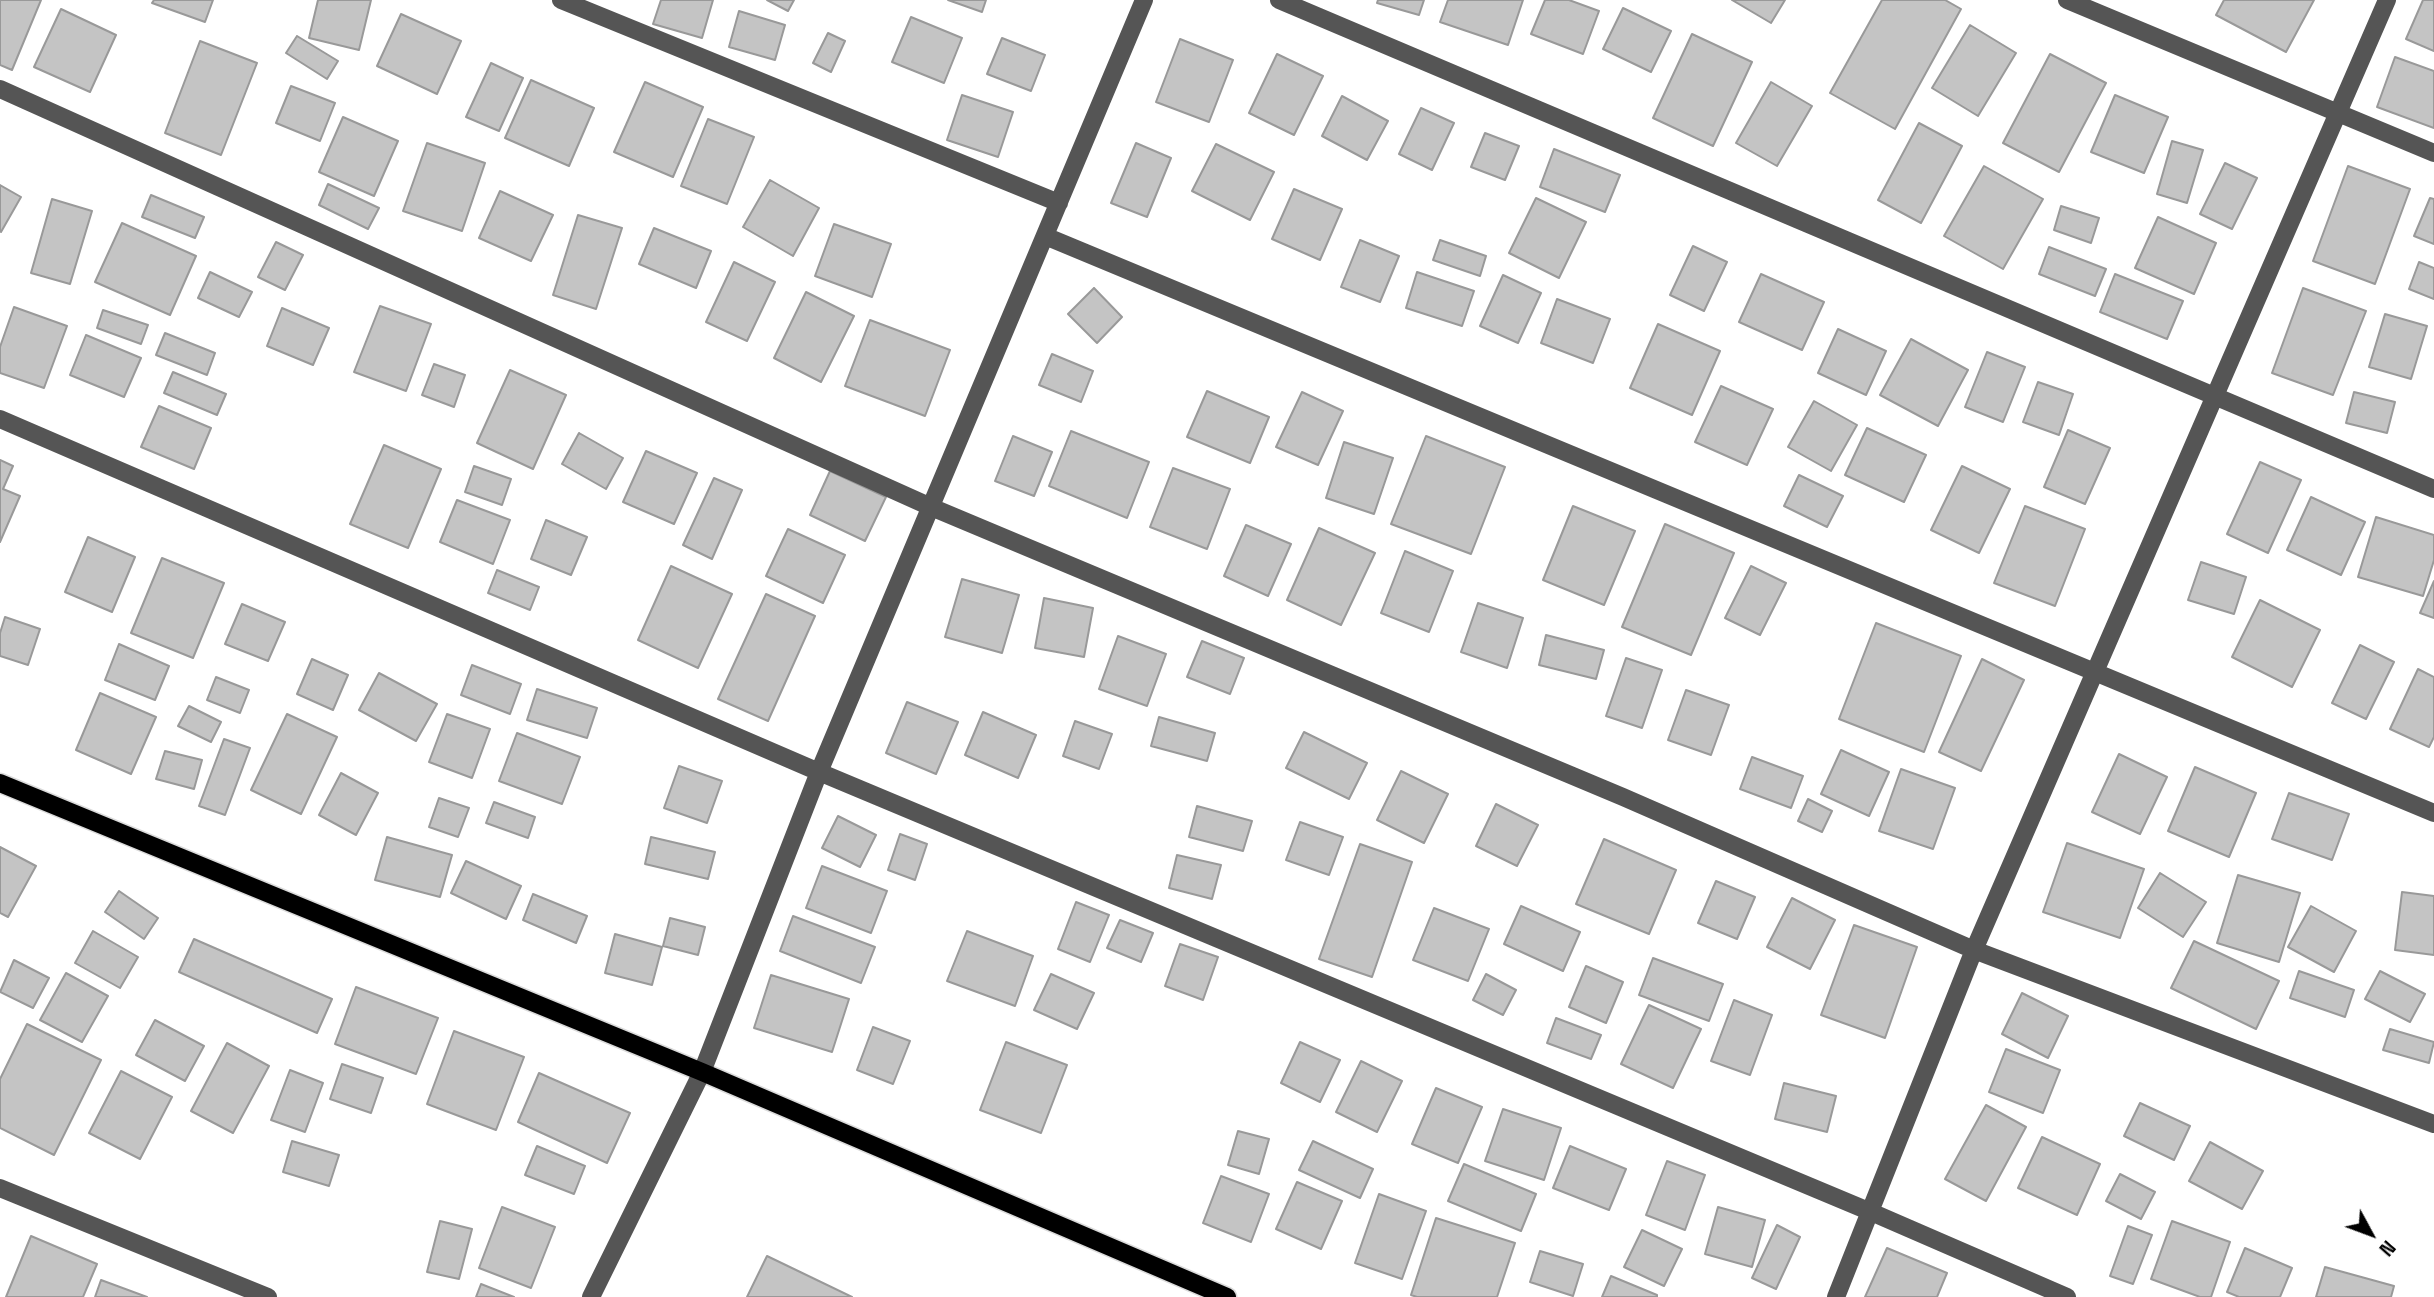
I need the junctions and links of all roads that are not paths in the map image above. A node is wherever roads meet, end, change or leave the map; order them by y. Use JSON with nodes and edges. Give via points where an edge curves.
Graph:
{"nodes":[{"id":1,"x":561,"y":0,"type":"edge"},
{"id":2,"x":1144,"y":0,"type":"edge"},
{"id":3,"x":1279,"y":0,"type":"edge"},
{"id":4,"x":2067,"y":0,"type":"edge"},
{"id":5,"x":2387,"y":0,"type":"edge"},
{"id":6,"x":0,"y":89,"type":"edge"},
{"id":7,"x":2338,"y":113,"type":"junction"},
{"id":8,"x":2434,"y":153,"type":"edge"},
{"id":9,"x":1059,"y":203,"type":"junction"},
{"id":10,"x":1045,"y":236,"type":"junction"},
{"id":11,"x":2214,"y":396,"type":"junction"},
{"id":12,"x":0,"y":419,"type":"edge"},
{"id":13,"x":2434,"y":489,"type":"edge"},
{"id":14,"x":931,"y":507,"type":"junction"},
{"id":15,"x":2094,"y":671,"type":"junction"},
{"id":16,"x":819,"y":772,"type":"junction"},
{"id":17,"x":0,"y":783,"type":"edge"},
{"id":18,"x":2434,"y":813,"type":"edge"},
{"id":19,"x":1973,"y":950,"type":"junction"},
{"id":20,"x":702,"y":1072,"type":"junction"},
{"id":21,"x":2434,"y":1125,"type":"edge"},
{"id":22,"x":0,"y":1188,"type":"edge"},
{"id":23,"x":1871,"y":1212,"type":"junction"},
{"id":24,"x":268,"y":1297,"type":"edge"},
{"id":25,"x":591,"y":1297,"type":"edge"},
{"id":26,"x":1227,"y":1297,"type":"edge"},
{"id":27,"x":1836,"y":1297,"type":"edge"},
{"id":28,"x":2067,"y":1297,"type":"edge"}],
"edges":[{"from":1,"to":9,"type":"street"},
{"from":2,"to":9,"type":"street"},
{"from":3,"to":11,"type":"street"},
{"from":4,"to":7,"type":"street"},
{"from":5,"to":7,"type":"street"},
{"from":6,"to":14,"type":"street"},
{"from":7,"to":8,"type":"street"},
{"from":7,"to":11,"type":"street"},
{"from":9,"to":10,"type":"street"},
{"from":10,"to":14,"type":"street"},
{"from":10,"to":15,"type":"street"},
{"from":11,"to":13,"type":"street"},
{"from":11,"to":15,"type":"street"},
{"from":12,"to":16,"type":"street"},
{"from":14,"to":16,"type":"street"},
{"from":14,"to":19,"type":"street","via":[[1623,797]]},
{"from":15,"to":18,"type":"street"},
{"from":15,"to":19,"type":"street"},
{"from":16,"to":20,"type":"street"},
{"from":16,"to":23,"type":"street"},
{"from":17,"to":20,"type":"main road"},
{"from":19,"to":21,"type":"street"},
{"from":19,"to":23,"type":"street"},
{"from":20,"to":25,"type":"street"},
{"from":20,"to":26,"type":"main road"},
{"from":22,"to":24,"type":"street"},
{"from":23,"to":27,"type":"street"},
{"from":23,"to":28,"type":"street"}]}
